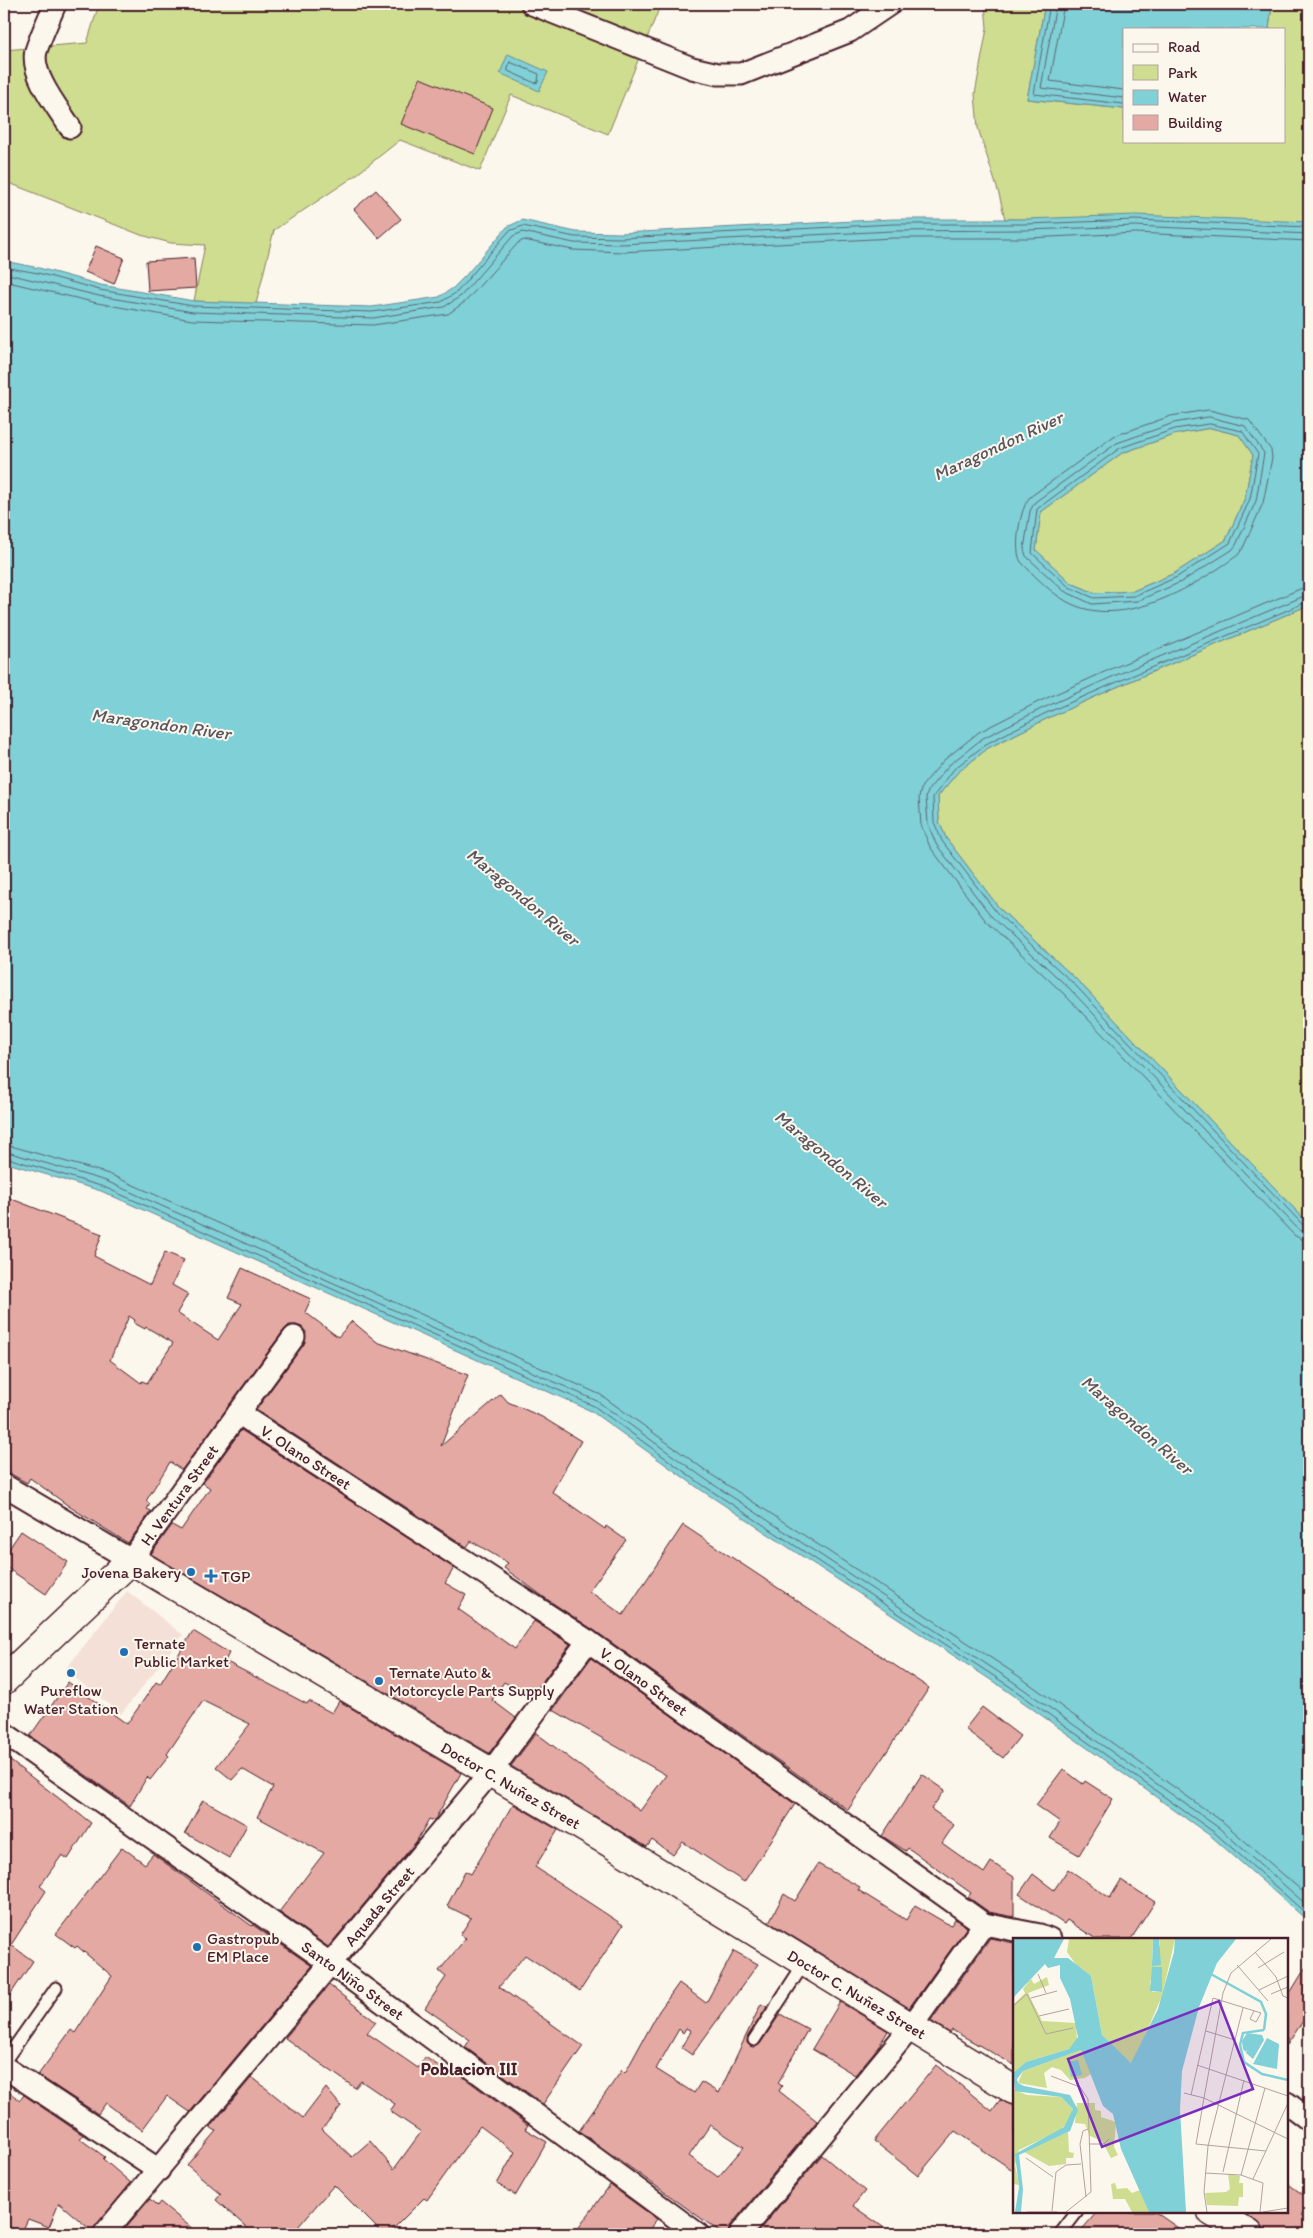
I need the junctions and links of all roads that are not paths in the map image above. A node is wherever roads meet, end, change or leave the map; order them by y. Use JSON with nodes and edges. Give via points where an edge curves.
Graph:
{"nodes":[{"id":1,"x":55,"y":4,"type":"edge"},
{"id":2,"x":532,"y":4,"type":"edge"},
{"id":3,"x":890,"y":4,"type":"edge"},
{"id":4,"x":70,"y":127,"type":"dead end"},
{"id":5,"x":294,"y":1337,"type":"dead end"},
{"id":6,"x":238,"y":1413,"type":"junction"},
{"id":7,"x":4,"y":1485,"type":"edge"},
{"id":8,"x":131,"y":1560,"type":"junction"},
{"id":9,"x":588,"y":1641,"type":"junction"},
{"id":10,"x":4,"y":1680,"type":"edge"},
{"id":11,"x":4,"y":1733,"type":"edge"},
{"id":12,"x":490,"y":1773,"type":"junction"},
{"id":13,"x":984,"y":1924,"type":"junction"},
{"id":14,"x":1048,"y":1938,"type":"edge"},
{"id":15,"x":805,"y":1962,"type":"junction"},
{"id":16,"x":331,"y":1964,"type":"junction"},
{"id":17,"x":56,"y":1988,"type":"dead end"},
{"id":18,"x":911,"y":2028,"type":"junction"},
{"id":19,"x":754,"y":2040,"type":"dead end"},
{"id":20,"x":4,"y":2062,"type":"edge"},
{"id":21,"x":4,"y":2067,"type":"edge"},
{"id":22,"x":1013,"y":2089,"type":"edge"},
{"id":23,"x":1288,"y":2104,"type":"edge"},
{"id":24,"x":1309,"y":2120,"type":"edge"},
{"id":25,"x":159,"y":2170,"type":"junction"},
{"id":26,"x":1076,"y":2213,"type":"edge"},
{"id":27,"x":1214,"y":2213,"type":"edge"},
{"id":28,"x":104,"y":2234,"type":"edge"},
{"id":29,"x":698,"y":2234,"type":"edge"},
{"id":30,"x":740,"y":2234,"type":"edge"},
{"id":31,"x":1060,"y":2234,"type":"edge"},
{"id":32,"x":1249,"y":2234,"type":"edge"}],
"edges":[{"from":1,"to":4,"type":"street","via":[[35,61],[37,73]]},
{"from":2,"to":3,"type":"street","via":[[692,68],[718,74],[741,74],[850,31]]},
{"from":5,"to":6,"type":"street","name":"H. Ventura Street"},
{"from":6,"to":8,"type":"street","name":"H. Ventura Street"},
{"from":6,"to":9,"type":"street","name":"V. Olano Street"},
{"from":7,"to":8,"type":"street","name":"Doctor C. Nuñez Street"},
{"from":8,"to":10,"type":"main road","name":"H. Ventura Street"},
{"from":8,"to":12,"type":"main road","name":"Doctor C. Nuñez Street"},
{"from":9,"to":12,"type":"street","name":"Aquada Street"},
{"from":9,"to":13,"type":"street","name":"V. Olano Street"},
{"from":11,"to":16,"type":"street","name":"Santo Niño Street"},
{"from":12,"to":15,"type":"main road","name":"Doctor C. Nuñez Street"},
{"from":12,"to":16,"type":"street","name":"Aquada Street"},
{"from":13,"to":14,"type":"street","name":"V. Olano Street"},
{"from":13,"to":18,"type":"street"},
{"from":15,"to":18,"type":"main road","name":"Doctor C. Nuñez Street"},
{"from":15,"to":19,"type":"lane"},
{"from":16,"to":25,"type":"street","name":"Aquada Street"},
{"from":16,"to":29,"type":"street","name":"Santo Niño Street"},
{"from":17,"to":20,"type":"lane"},
{"from":18,"to":22,"type":"main road","name":"Doctor C. Nuñez Street"},
{"from":18,"to":30,"type":"street"},
{"from":21,"to":25,"type":"street"},
{"from":23,"to":24,"type":"street"},
{"from":25,"to":28,"type":"street","name":"Aquada Street"},
{"from":26,"to":31,"type":"lane"},
{"from":27,"to":32,"type":"main road"}]}
